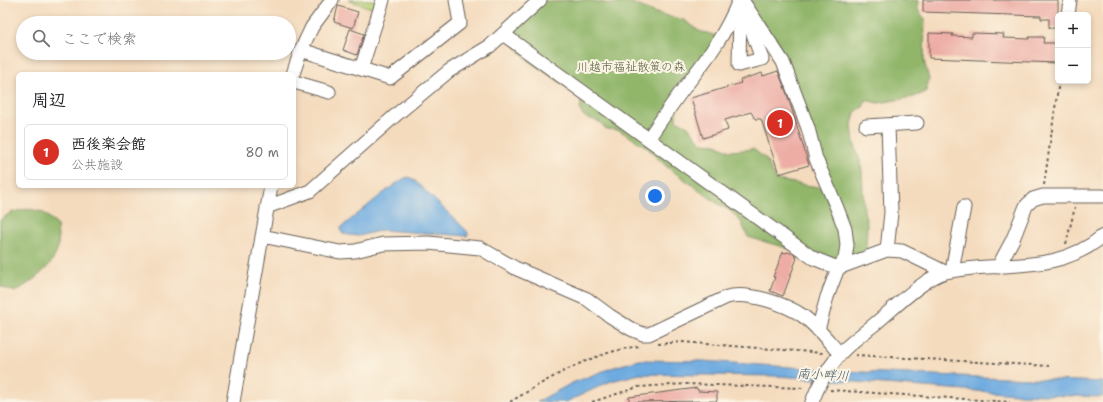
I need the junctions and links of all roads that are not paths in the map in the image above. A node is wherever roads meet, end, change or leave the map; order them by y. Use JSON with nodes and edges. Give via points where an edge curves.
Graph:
{"nodes":[{"id":1,"x":332,"y":0,"type":"edge"},
{"id":2,"x":382,"y":0,"type":"edge"},
{"id":3,"x":456,"y":0,"type":"edge"},
{"id":4,"x":540,"y":0,"type":"edge"},
{"id":5,"x":740,"y":0,"type":"edge"},
{"id":6,"x":1070,"y":0,"type":"edge"},
{"id":7,"x":1068,"y":12,"type":"edge"},
{"id":8,"x":503,"y":34,"type":"junction"},
{"id":9,"x":301,"y":50,"type":"junction"},
{"id":10,"x":361,"y":69,"type":"junction"},
{"id":11,"x":294,"y":72,"type":"edge"},
{"id":12,"x":296,"y":83,"type":"edge"},
{"id":13,"x":329,"y":92,"type":"dead end"},
{"id":14,"x":917,"y":123,"type":"dead end"},
{"id":15,"x":888,"y":125,"type":"junction"},
{"id":16,"x":866,"y":126,"type":"dead end"},
{"id":17,"x":648,"y":139,"type":"junction"},
{"id":18,"x":271,"y":188,"type":"edge"},
{"id":19,"x":1103,"y":196,"type":"edge"},
{"id":20,"x":267,"y":207,"type":"junction"},
{"id":21,"x":964,"y":207,"type":"dead end"},
{"id":22,"x":262,"y":236,"type":"junction"},
{"id":23,"x":1103,"y":236,"type":"edge"},
{"id":24,"x":887,"y":250,"type":"junction"},
{"id":25,"x":998,"y":267,"type":"junction"},
{"id":26,"x":838,"y":268,"type":"junction"},
{"id":27,"x":948,"y":272,"type":"junction"},
{"id":28,"x":818,"y":330,"type":"junction"},
{"id":29,"x":840,"y":354,"type":"junction"},
{"id":30,"x":233,"y":402,"type":"edge"},
{"id":31,"x":812,"y":402,"type":"edge"}],
"edges":[{"from":1,"to":9,"type":"street","via":[[312,27]]},
{"from":2,"to":10,"type":"street"},
{"from":3,"to":10,"type":"street","via":[[460,23],[390,78]]},
{"from":4,"to":8,"type":"street"},
{"from":5,"to":17,"type":"street","via":[[732,19],[705,62]]},
{"from":5,"to":26,"type":"street","via":[[783,62],[808,128],[816,159],[845,229],[845,259]]},
{"from":6,"to":7,"type":"street"},
{"from":8,"to":17,"type":"street"},
{"from":8,"to":20,"type":"street","via":[[490,46],[449,72],[397,114],[310,192]]},
{"from":9,"to":10,"type":"street"},
{"from":9,"to":11,"type":"street"},
{"from":12,"to":13,"type":"street"},
{"from":14,"to":15,"type":"street"},
{"from":15,"to":16,"type":"street"},
{"from":15,"to":24,"type":"street","via":[[891,214]]},
{"from":17,"to":26,"type":"street","via":[[813,258]]},
{"from":18,"to":20,"type":"street"},
{"from":19,"to":25,"type":"street","via":[[1043,196],[1033,199],[1026,206]]},
{"from":20,"to":22,"type":"street"},
{"from":21,"to":27,"type":"street"},
{"from":22,"to":28,"type":"street","via":[[340,252],[383,244],[428,243],[480,248],[515,268],[587,299],[610,316],[643,334],[649,334],[734,295],[771,301],[803,316]]},
{"from":22,"to":30,"type":"street"},
{"from":23,"to":25,"type":"street","via":[[1085,249],[1063,258],[1046,263]]},
{"from":24,"to":26,"type":"street"},
{"from":24,"to":27,"type":"street","via":[[902,250]]},
{"from":25,"to":27,"type":"street"},
{"from":26,"to":28,"type":"street"},
{"from":27,"to":29,"type":"street","via":[[922,284]]},
{"from":28,"to":29,"type":"street"},
{"from":29,"to":31,"type":"street","via":[[817,388]]}]}
